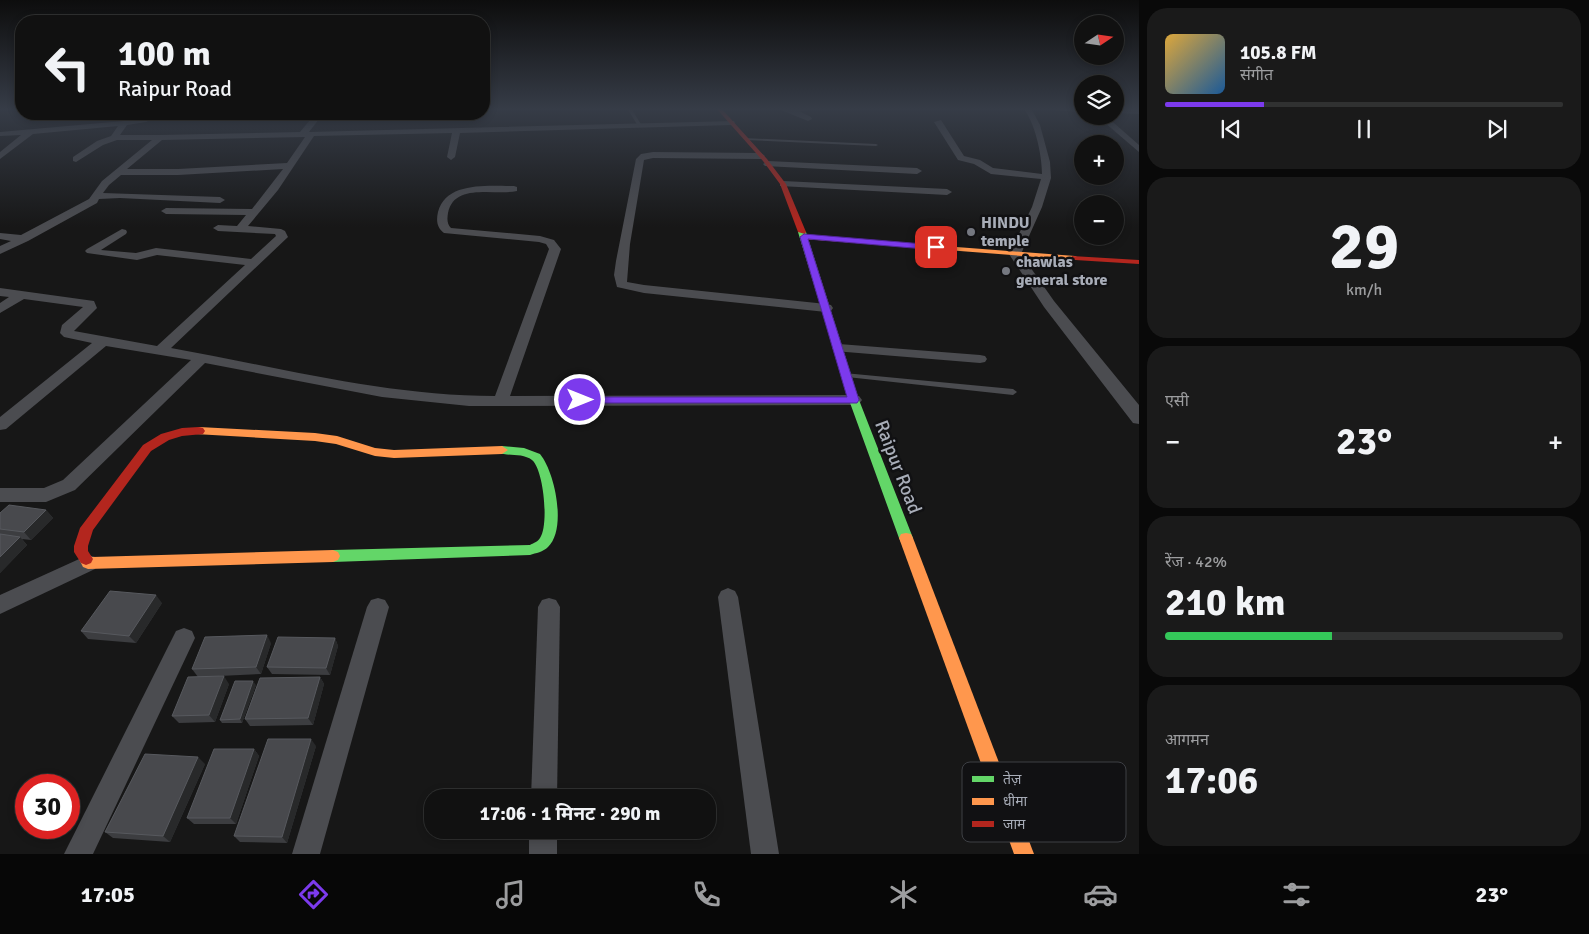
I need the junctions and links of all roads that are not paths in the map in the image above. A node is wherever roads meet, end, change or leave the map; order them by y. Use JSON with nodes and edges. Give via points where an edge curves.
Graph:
{"nodes":[{"id":1,"x":10,"y":148,"type":"edge"},
{"id":2,"x":93,"y":148,"type":"edge"},
{"id":3,"x":148,"y":148,"type":"edge"},
{"id":4,"x":299,"y":148,"type":"edge"},
{"id":5,"x":453,"y":148,"type":"edge"},
{"id":6,"x":754,"y":148,"type":"edge"},
{"id":7,"x":955,"y":148,"type":"edge"},
{"id":8,"x":1042,"y":148,"type":"edge"},
{"id":9,"x":0,"y":156,"type":"edge"},
{"id":10,"x":452,"y":157,"type":"dead end"},
{"id":11,"x":76,"y":159,"type":"dead end"},
{"id":12,"x":764,"y":160,"type":"junction"},
{"id":13,"x":288,"y":166,"type":"junction"},
{"id":14,"x":917,"y":171,"type":"dead end"},
{"id":15,"x":118,"y":172,"type":"junction"},
{"id":16,"x":1046,"y":177,"type":"junction"},
{"id":17,"x":783,"y":184,"type":"junction"},
{"id":18,"x":514,"y":189,"type":"dead end"},
{"id":19,"x":947,"y":192,"type":"dead end"},
{"id":20,"x":98,"y":196,"type":"junction"},
{"id":21,"x":220,"y":200,"type":"dead end"},
{"id":22,"x":166,"y":212,"type":"dead end"},
{"id":23,"x":255,"y":212,"type":"junction"},
{"id":24,"x":794,"y":213,"type":"junction"},
{"id":25,"x":811,"y":220,"type":"dead end"},
{"id":26,"x":827,"y":227,"type":"dead end"},
{"id":27,"x":218,"y":228,"type":"dead end"},
{"id":28,"x":240,"y":229,"type":"junction"},
{"id":29,"x":122,"y":232,"type":"dead end"},
{"id":30,"x":0,"y":236,"type":"edge"},
{"id":31,"x":804,"y":237,"type":"junction"},
{"id":32,"x":24,"y":239,"type":"junction"},
{"id":33,"x":877,"y":242,"type":"junction"},
{"id":34,"x":0,"y":251,"type":"edge"},
{"id":35,"x":1015,"y":254,"type":"junction"},
{"id":36,"x":1139,"y":262,"type":"edge"},
{"id":37,"x":254,"y":263,"type":"junction"},
{"id":38,"x":0,"y":292,"type":"edge"},
{"id":39,"x":21,"y":295,"type":"junction"},
{"id":40,"x":826,"y":308,"type":"junction"},
{"id":41,"x":0,"y":310,"type":"edge"},
{"id":42,"x":102,"y":342,"type":"junction"},
{"id":43,"x":839,"y":348,"type":"junction"},
{"id":44,"x":161,"y":350,"type":"junction"},
{"id":45,"x":202,"y":358,"type":"junction"},
{"id":46,"x":980,"y":359,"type":"dead end"},
{"id":47,"x":846,"y":375,"type":"junction"},
{"id":48,"x":1013,"y":392,"type":"dead end"},
{"id":49,"x":501,"y":400,"type":"junction"},
{"id":50,"x":854,"y":400,"type":"junction"},
{"id":51,"x":1137,"y":412,"type":"edge"},
{"id":52,"x":0,"y":425,"type":"edge"},
{"id":53,"x":0,"y":495,"type":"edge"},
{"id":54,"x":88,"y":563,"type":"junction"},
{"id":55,"x":728,"y":597,"type":"dead end"},
{"id":56,"x":0,"y":605,"type":"edge"},
{"id":57,"x":549,"y":607,"type":"dead end"},
{"id":58,"x":378,"y":608,"type":"dead end"},
{"id":59,"x":184,"y":638,"type":"dead end"},
{"id":60,"x":990,"y":762,"type":"edge"},
{"id":61,"x":544,"y":789,"type":"edge"},
{"id":62,"x":543,"y":839,"type":"edge"},
{"id":63,"x":1020,"y":842,"type":"edge"},
{"id":64,"x":78,"y":854,"type":"edge"},
{"id":65,"x":306,"y":854,"type":"edge"},
{"id":66,"x":543,"y":854,"type":"edge"},
{"id":67,"x":765,"y":854,"type":"edge"},
{"id":68,"x":1024,"y":854,"type":"edge"}],
"edges":[{"from":1,"to":9,"type":"street"},
{"from":2,"to":11,"type":"street"},
{"from":3,"to":15,"type":"street"},
{"from":4,"to":13,"type":"street"},
{"from":5,"to":10,"type":"street"},
{"from":6,"to":12,"type":"main road","name":"Raipur Road"},
{"from":7,"to":16,"type":"street","via":[[963,159],[978,162],[991,171]]},
{"from":8,"to":16,"type":"street"},
{"from":12,"to":14,"type":"street"},
{"from":12,"to":17,"type":"main road","name":"Raipur Road"},
{"from":12,"to":40,"type":"street","via":[[653,155],[640,159],[620,280],[625,286],[644,289]]},
{"from":13,"to":15,"type":"street"},
{"from":13,"to":23,"type":"street"},
{"from":15,"to":20,"type":"street","via":[[105,183]]},
{"from":16,"to":35,"type":"street","via":[[1041,198]]},
{"from":17,"to":19,"type":"street"},
{"from":17,"to":24,"type":"main road","name":"Raipur Road"},
{"from":18,"to":49,"type":"street","via":[[467,191],[454,195],[447,201],[441,222],[448,231],[540,239],[550,242],[555,249]]},
{"from":20,"to":21,"type":"street"},
{"from":20,"to":32,"type":"street","via":[[84,208]]},
{"from":22,"to":23,"type":"street"},
{"from":23,"to":28,"type":"street"},
{"from":24,"to":25,"type":"main road"},
{"from":24,"to":31,"type":"main road","name":"Raipur Road"},
{"from":26,"to":33,"type":"main road"},
{"from":27,"to":28,"type":"street"},
{"from":28,"to":37,"type":"street","via":[[281,233],[282,237]]},
{"from":29,"to":37,"type":"street","via":[[91,251],[134,257],[156,251]]},
{"from":30,"to":32,"type":"street"},
{"from":31,"to":33,"type":"main road"},
{"from":31,"to":40,"type":"main road","name":"Raipur Road"},
{"from":32,"to":34,"type":"street"},
{"from":33,"to":35,"type":"main road"},
{"from":35,"to":36,"type":"main road"},
{"from":35,"to":51,"type":"street","via":[[1049,304]]},
{"from":37,"to":44,"type":"street"},
{"from":38,"to":39,"type":"street"},
{"from":39,"to":41,"type":"street"},
{"from":39,"to":42,"type":"street","via":[[89,304],[90,308],[66,330],[69,334]]},
{"from":40,"to":43,"type":"main road","name":"Raipur Road"},
{"from":42,"to":44,"type":"street"},
{"from":42,"to":52,"type":"street"},
{"from":43,"to":46,"type":"street"},
{"from":43,"to":47,"type":"main road","name":"Raipur Road"},
{"from":44,"to":45,"type":"street"},
{"from":45,"to":49,"type":"street","via":[[382,392],[443,399]]},
{"from":45,"to":53,"type":"street","via":[[69,484],[46,495]]},
{"from":47,"to":48,"type":"lane"},
{"from":47,"to":50,"type":"main road","name":"Raipur Road"},
{"from":49,"to":50,"type":"street"},
{"from":50,"to":60,"type":"main road","name":"Raipur Road"},
{"from":54,"to":54,"type":"main road","via":[[81,552],[87,528],[147,448],[165,437],[182,432],[333,439],[376,452],[398,454],[517,451],[538,458],[545,469],[550,537],[545,544],[530,550]]},
{"from":54,"to":56,"type":"street"},
{"from":55,"to":67,"type":"street"},
{"from":57,"to":61,"type":"street"},
{"from":58,"to":65,"type":"street"},
{"from":59,"to":64,"type":"street"},
{"from":62,"to":66,"type":"street"},
{"from":63,"to":68,"type":"main road","name":"Raipur Road"}]}
